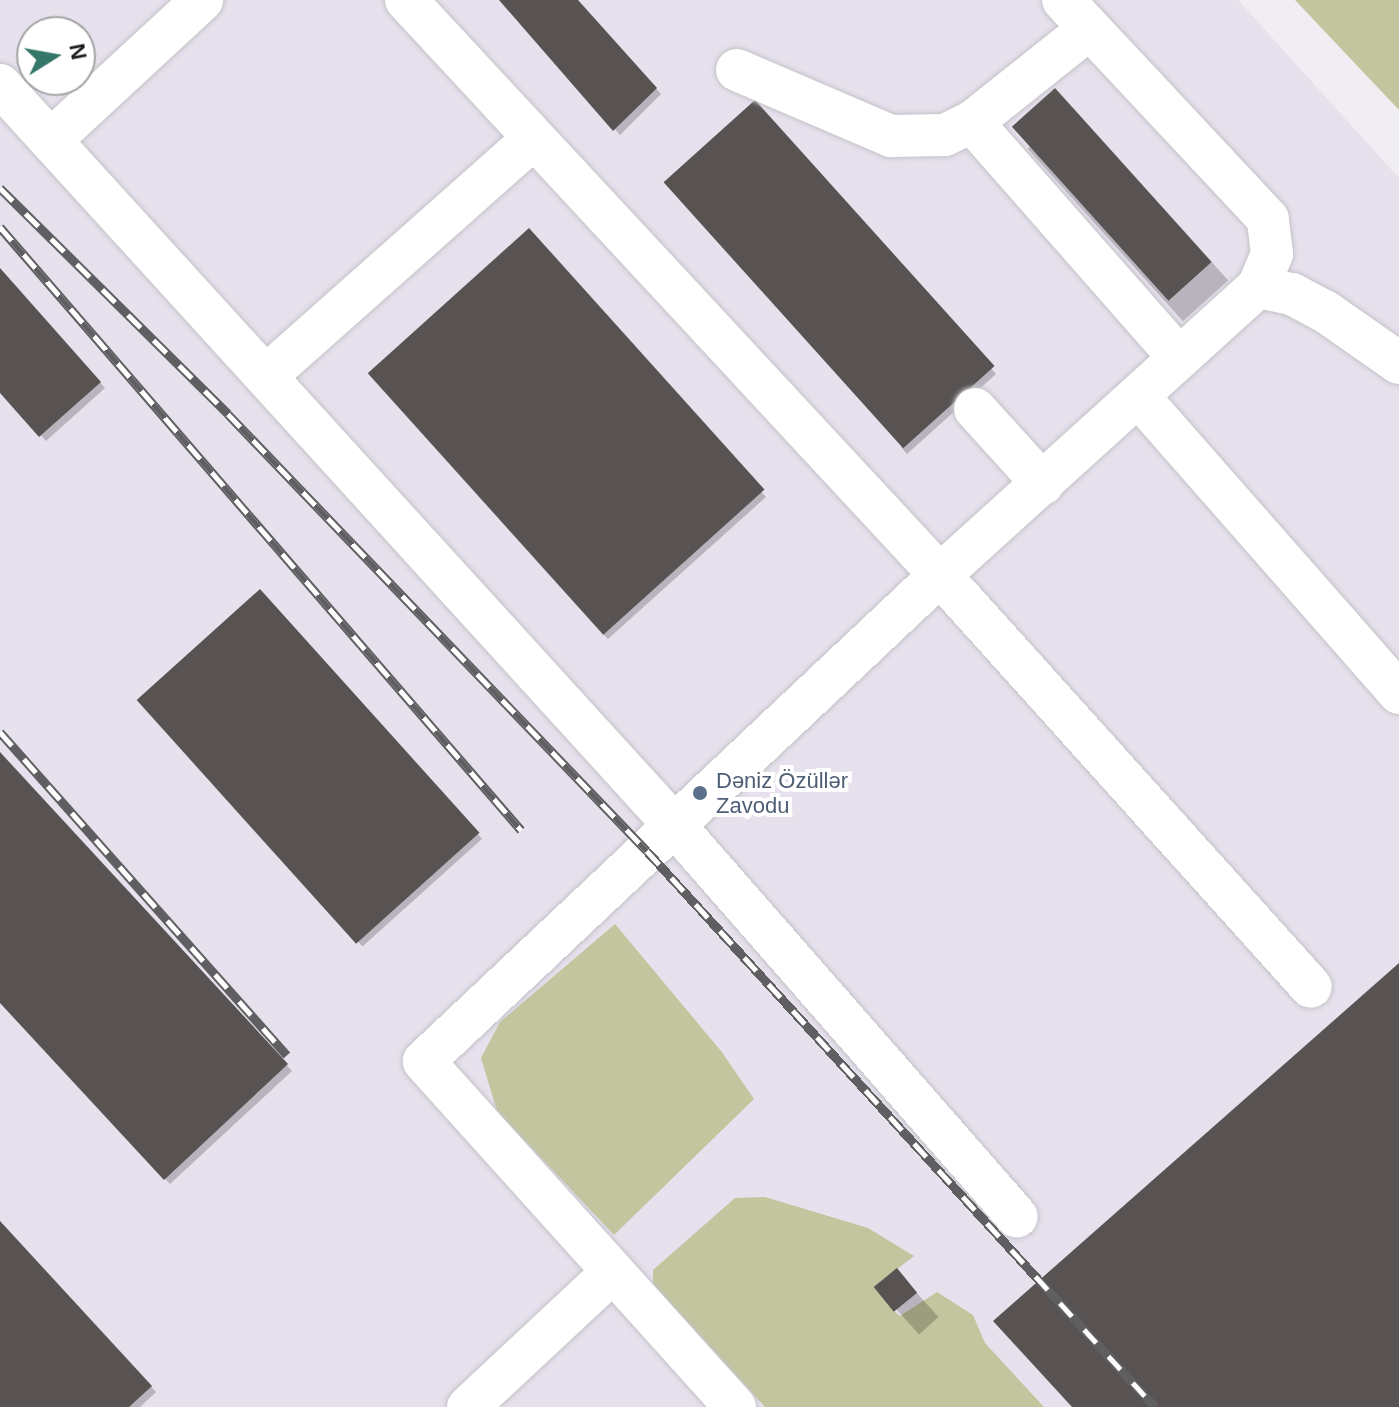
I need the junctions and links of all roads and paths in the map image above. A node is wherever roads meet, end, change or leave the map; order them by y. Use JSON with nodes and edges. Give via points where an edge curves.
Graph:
{"nodes":[{"id":1,"x":202,"y":0,"type":"edge"},
{"id":2,"x":406,"y":0,"type":"edge"},
{"id":3,"x":1076,"y":15,"type":"edge"},
{"id":4,"x":737,"y":70,"type":"dead end"},
{"id":5,"x":0,"y":85,"type":"edge"},
{"id":6,"x":972,"y":122,"type":"junction"},
{"id":7,"x":51,"y":140,"type":"junction"},
{"id":8,"x":531,"y":141,"type":"junction"},
{"id":9,"x":1258,"y":287,"type":"junction"},
{"id":10,"x":1179,"y":358,"type":"junction"},
{"id":11,"x":1399,"y":363,"type":"edge"},
{"id":12,"x":266,"y":376,"type":"junction"},
{"id":13,"x":1139,"y":397,"type":"junction"},
{"id":14,"x":975,"y":409,"type":"dead end"},
{"id":15,"x":1043,"y":484,"type":"junction"},
{"id":16,"x":940,"y":575,"type":"junction"},
{"id":17,"x":1399,"y":693,"type":"edge"},
{"id":18,"x":675,"y":826,"type":"junction"},
{"id":19,"x":1311,"y":987,"type":"dead end"},
{"id":20,"x":1017,"y":1217,"type":"dead end"},
{"id":21,"x":613,"y":1272,"type":"junction"},
{"id":22,"x":468,"y":1407,"type":"edge"},
{"id":23,"x":735,"y":1407,"type":"edge"}],
"edges":[{"from":1,"to":7,"type":"lane"},
{"from":2,"to":8,"type":"lane"},
{"from":3,"to":6,"type":"lane"},
{"from":3,"to":9,"type":"lane","via":[[1268,219],[1272,254]]},
{"from":4,"to":6,"type":"lane","via":[[891,136],[945,135]]},
{"from":5,"to":7,"type":"lane"},
{"from":6,"to":10,"type":"lane"},
{"from":7,"to":12,"type":"lane"},
{"from":8,"to":12,"type":"lane"},
{"from":8,"to":16,"type":"lane"},
{"from":9,"to":10,"type":"lane"},
{"from":9,"to":11,"type":"lane","via":[[1292,294],[1326,312]]},
{"from":10,"to":13,"type":"lane"},
{"from":12,"to":18,"type":"lane"},
{"from":13,"to":15,"type":"lane"},
{"from":13,"to":17,"type":"lane"},
{"from":14,"to":15,"type":"lane"},
{"from":15,"to":16,"type":"lane"},
{"from":16,"to":18,"type":"lane"},
{"from":16,"to":19,"type":"lane"},
{"from":18,"to":20,"type":"lane"},
{"from":18,"to":21,"type":"lane","via":[[424,1061]]},
{"from":21,"to":22,"type":"lane"},
{"from":21,"to":23,"type":"lane"}]}
